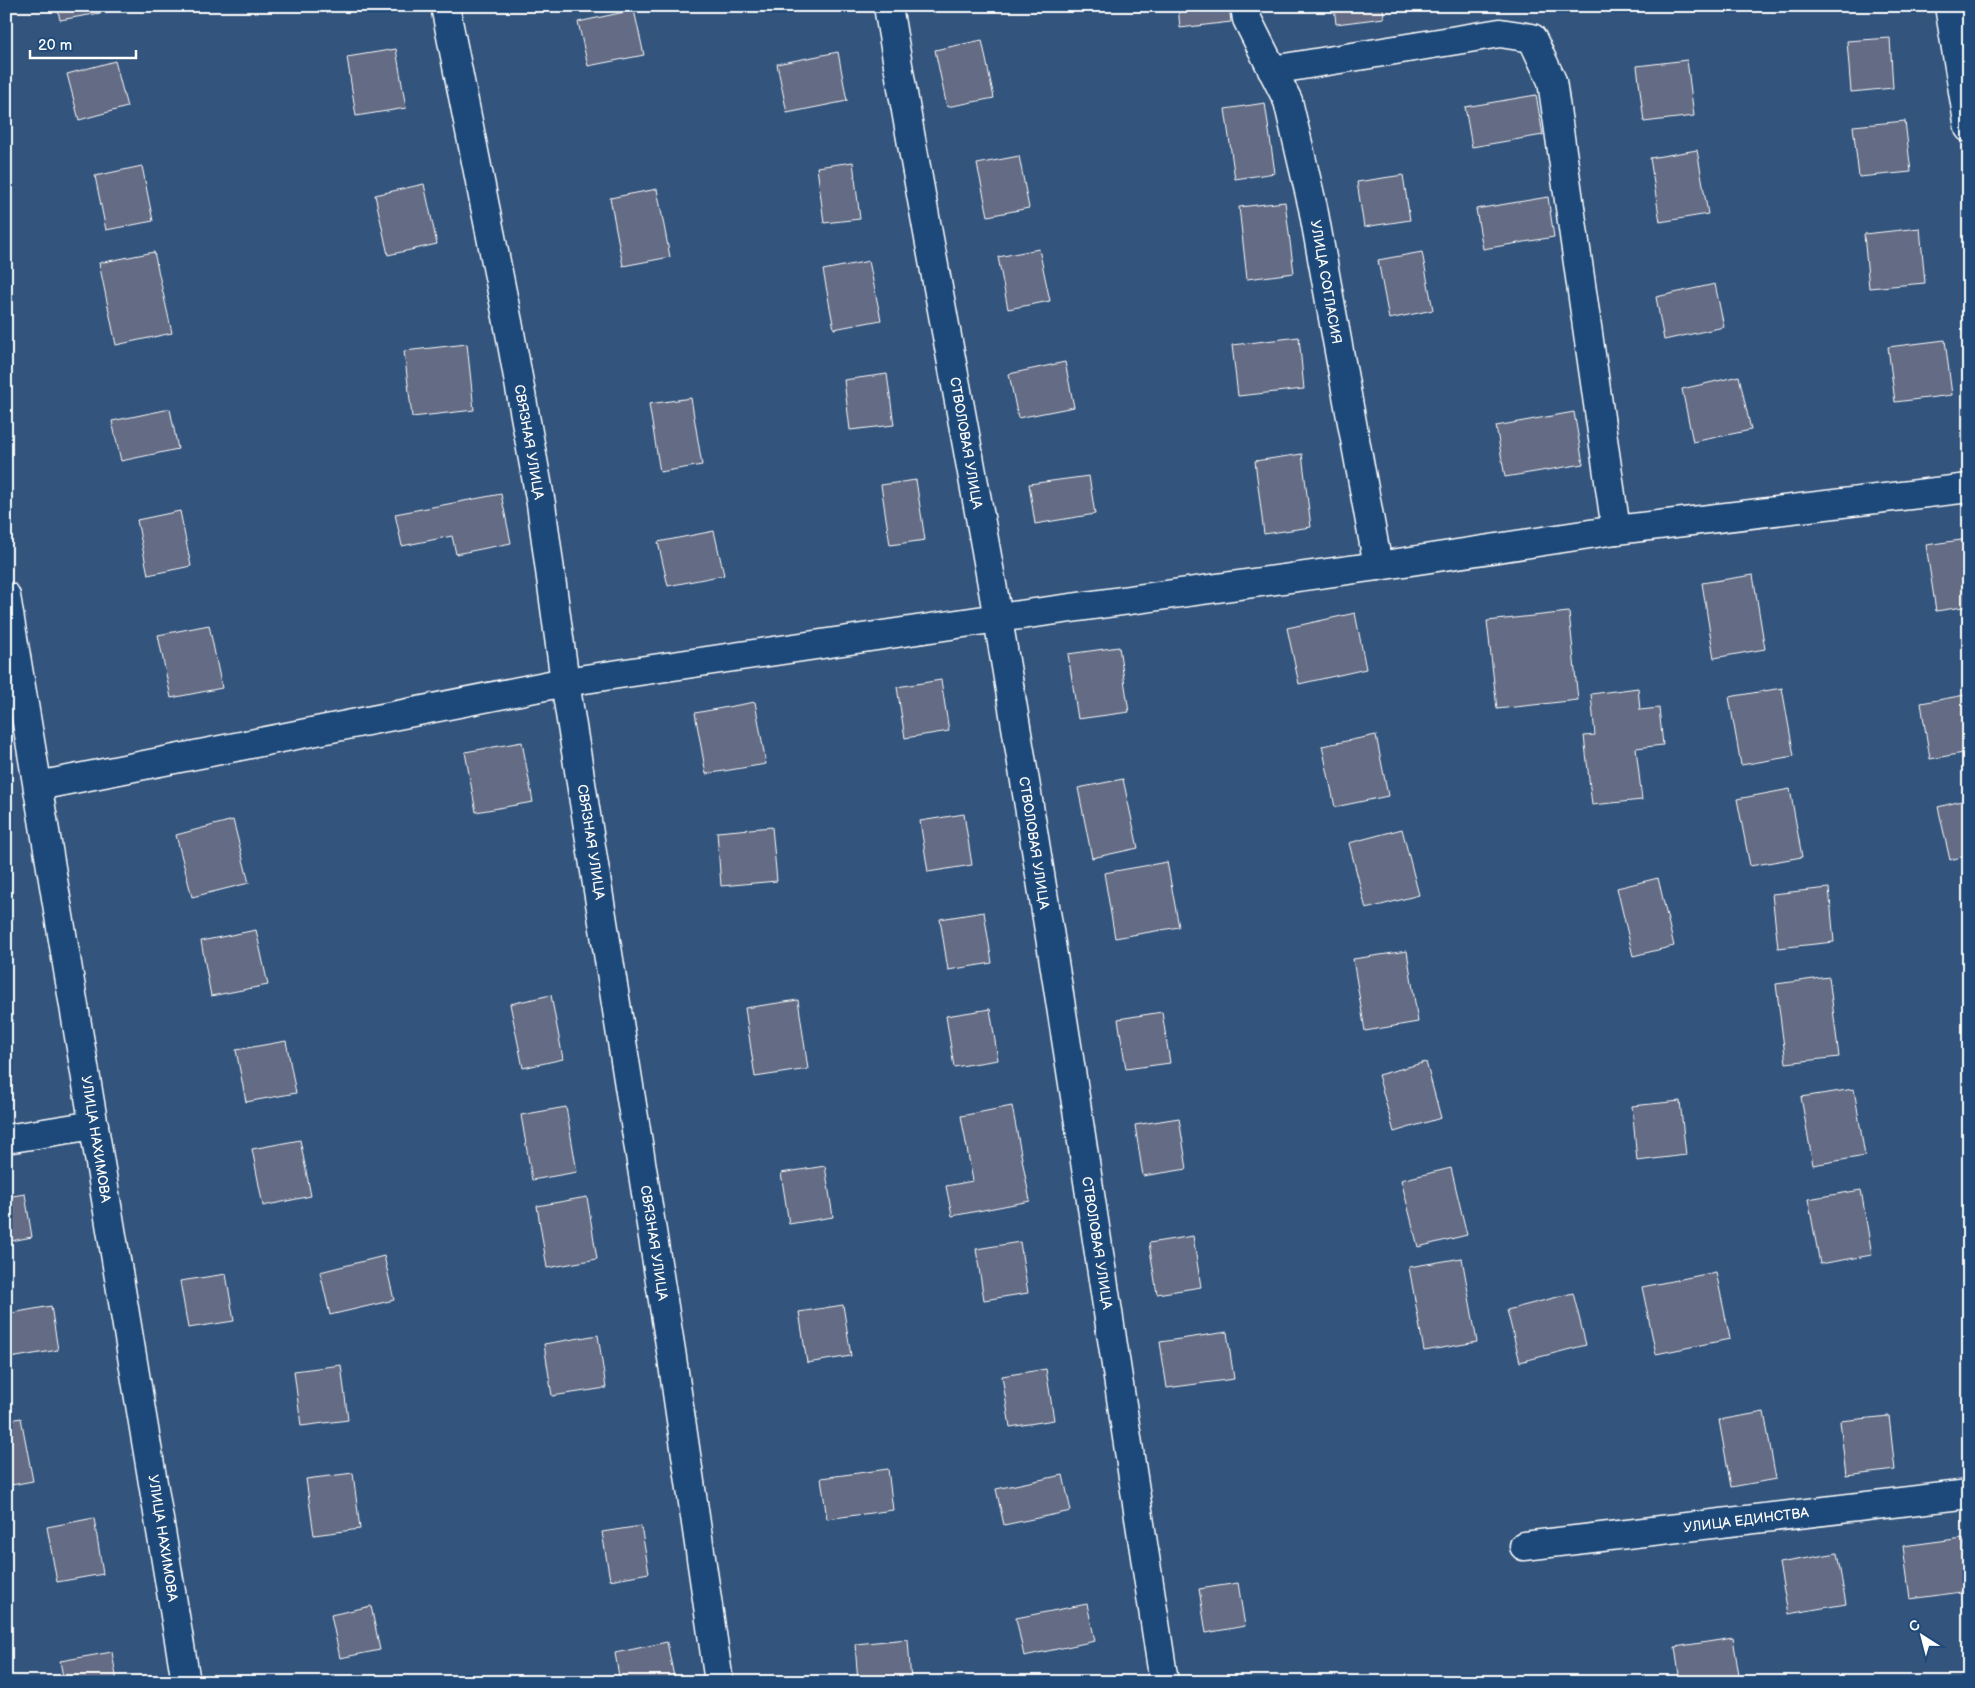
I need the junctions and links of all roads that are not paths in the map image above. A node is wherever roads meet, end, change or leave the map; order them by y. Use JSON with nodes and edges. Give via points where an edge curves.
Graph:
{"nodes":[{"id":1,"x":445,"y":6,"type":"edge"},
{"id":2,"x":888,"y":6,"type":"edge"},
{"id":3,"x":1245,"y":6,"type":"edge"},
{"id":4,"x":1950,"y":6,"type":"edge"},
{"id":5,"x":1272,"y":70,"type":"junction"},
{"id":6,"x":1969,"y":128,"type":"edge"},
{"id":7,"x":1969,"y":488,"type":"edge"},
{"id":8,"x":1616,"y":530,"type":"junction"},
{"id":9,"x":1378,"y":566,"type":"junction"},
{"id":10,"x":6,"y":596,"type":"edge"},
{"id":11,"x":998,"y":618,"type":"junction"},
{"id":12,"x":565,"y":682,"type":"junction"},
{"id":13,"x":38,"y":786,"type":"junction"},
{"id":14,"x":94,"y":1125,"type":"junction"},
{"id":15,"x":6,"y":1139,"type":"edge"},
{"id":16,"x":1969,"y":1494,"type":"edge"},
{"id":17,"x":1524,"y":1546,"type":"dead end"},
{"id":18,"x":186,"y":1682,"type":"edge"},
{"id":19,"x":719,"y":1682,"type":"edge"},
{"id":20,"x":1164,"y":1682,"type":"edge"}],
"edges":[{"from":1,"to":12,"type":"street","name":"СВЯЗНАЯ УЛИЦА","via":[[539,494]]},
{"from":2,"to":11,"type":"street","name":"СТВОЛОВАЯ УЛИЦА"},
{"from":3,"to":5,"type":"street","name":"УЛИЦА СОГЛАСИЯ","via":[[1247,19]]},
{"from":4,"to":6,"type":"street"},
{"from":5,"to":8,"type":"street","via":[[1500,34],[1532,38],[1552,81]]},
{"from":5,"to":9,"type":"street","name":"УЛИЦА СОГЛАСИЯ","via":[[1288,101],[1313,208]]},
{"from":7,"to":8,"type":"street"},
{"from":8,"to":9,"type":"street"},
{"from":9,"to":11,"type":"street"},
{"from":10,"to":13,"type":"street","name":"УЛИЦА НАХИМОВА"},
{"from":11,"to":12,"type":"street"},
{"from":11,"to":20,"type":"street","name":"СТВОЛОВАЯ УЛИЦА","via":[[1095,1223]]},
{"from":12,"to":13,"type":"street"},
{"from":12,"to":19,"type":"street","name":"СВЯЗНАЯ УЛИЦА","via":[[671,1351]]},
{"from":13,"to":14,"type":"street","name":"УЛИЦА НАХИМОВА"},
{"from":14,"to":15,"type":"street"},
{"from":14,"to":18,"type":"street","name":"УЛИЦА НАХИМОВА"},
{"from":16,"to":17,"type":"street","name":"УЛИЦА ЕДИНСТВА"}]}
